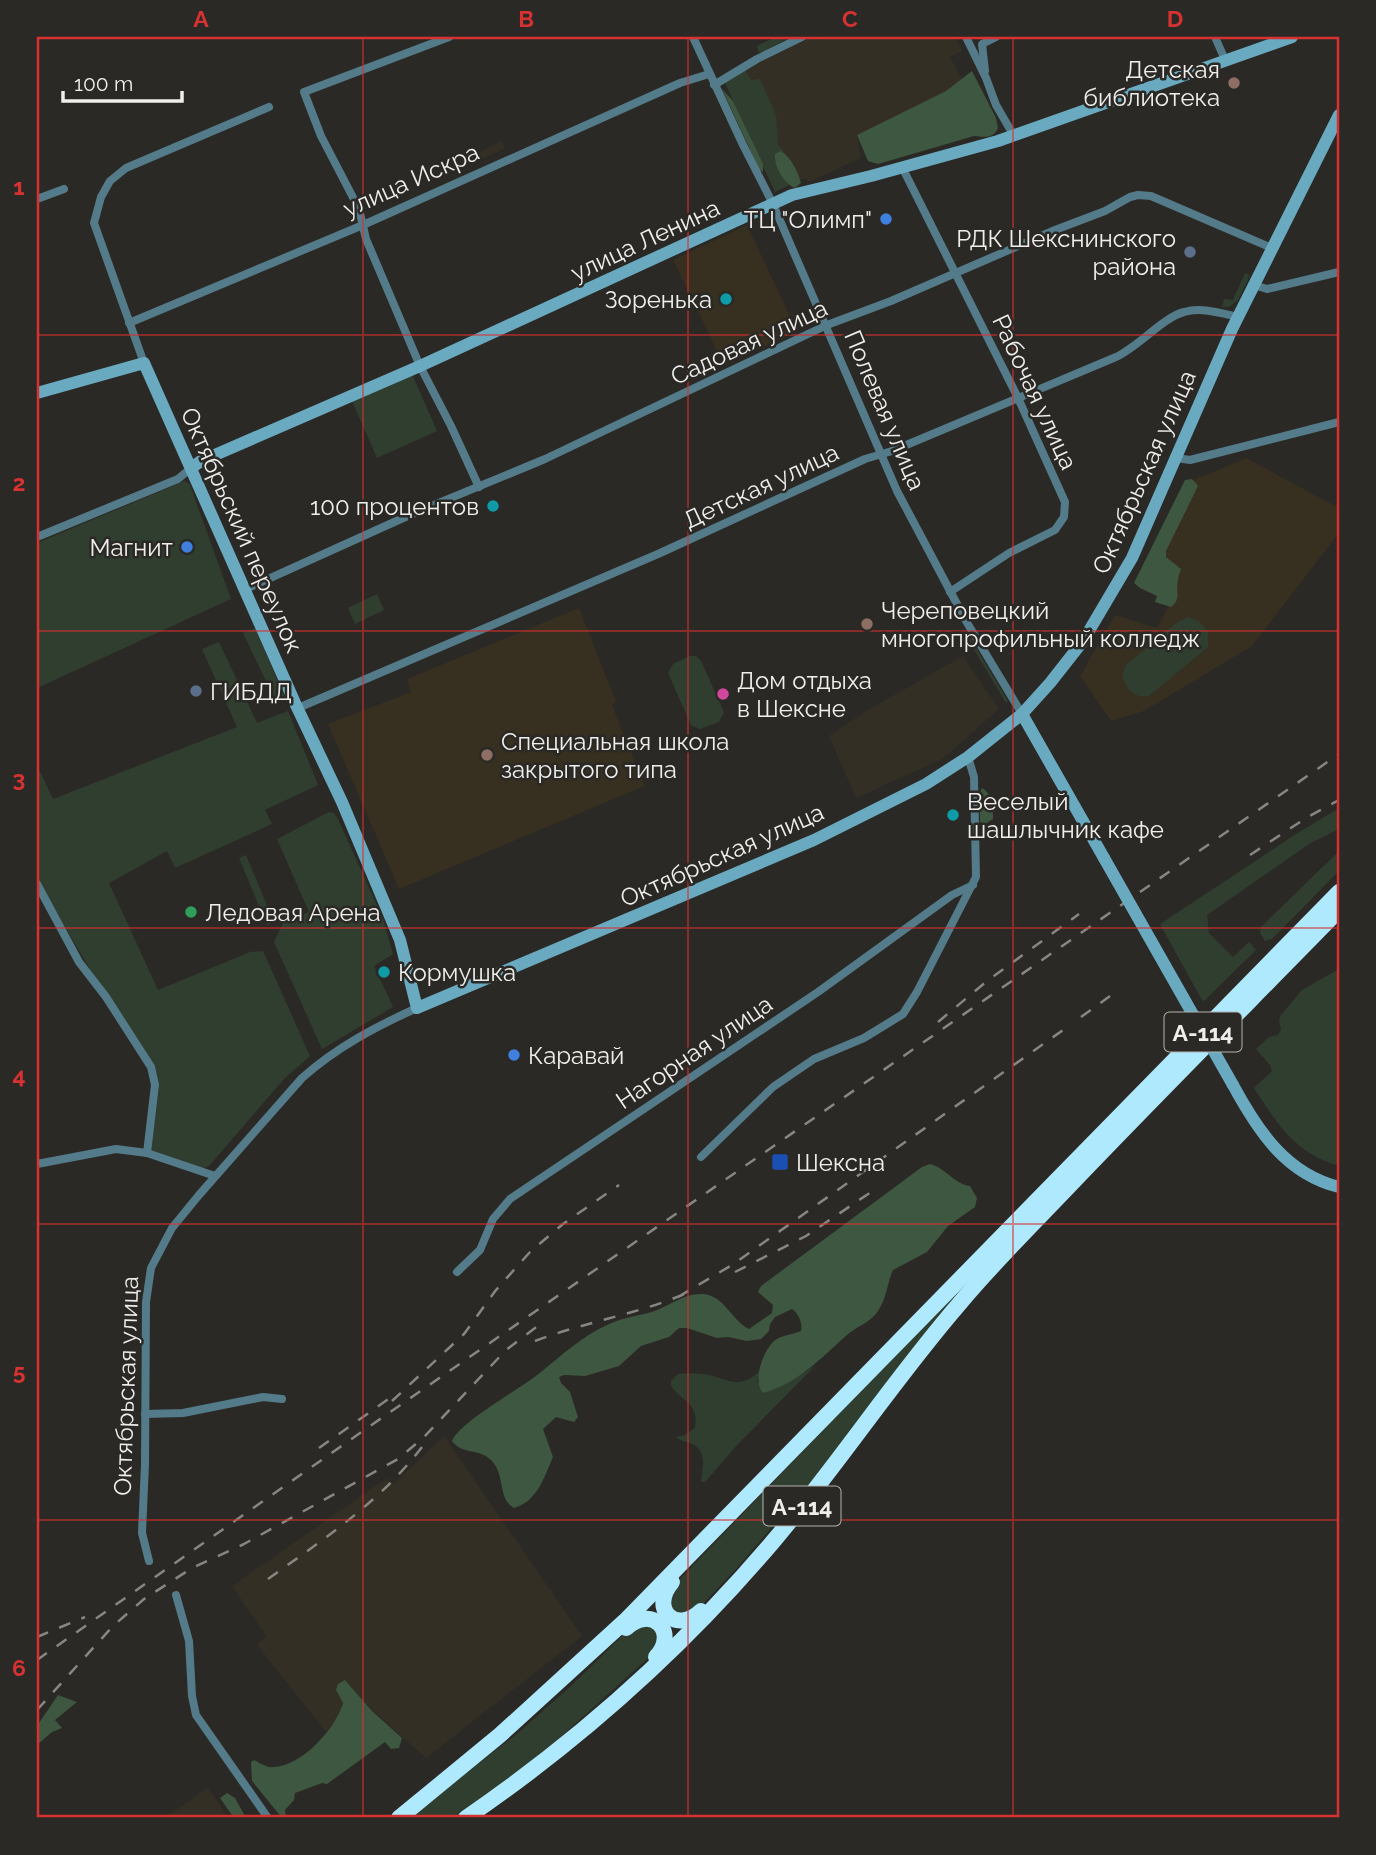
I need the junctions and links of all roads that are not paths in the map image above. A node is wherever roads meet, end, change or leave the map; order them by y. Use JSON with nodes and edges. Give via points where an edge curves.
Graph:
{"nodes":[{"id":1,"x":449,"y":37,"type":"edge"},
{"id":2,"x":693,"y":37,"type":"edge"},
{"id":3,"x":802,"y":37,"type":"edge"},
{"id":4,"x":967,"y":37,"type":"edge"},
{"id":5,"x":996,"y":37,"type":"edge"},
{"id":6,"x":1215,"y":37,"type":"edge"},
{"id":7,"x":1292,"y":37,"type":"edge"},
{"id":8,"x":1226,"y":62,"type":"junction"},
{"id":9,"x":709,"y":74,"type":"junction"},
{"id":10,"x":986,"y":78,"type":"junction"},
{"id":11,"x":714,"y":85,"type":"junction"},
{"id":12,"x":269,"y":107,"type":"dead end"},
{"id":13,"x":1339,"y":115,"type":"edge"},
{"id":14,"x":1014,"y":135,"type":"junction"},
{"id":15,"x":902,"y":167,"type":"junction"},
{"id":16,"x":64,"y":189,"type":"dead end"},
{"id":17,"x":37,"y":199,"type":"edge"},
{"id":18,"x":772,"y":202,"type":"junction"},
{"id":19,"x":363,"y":225,"type":"junction"},
{"id":20,"x":1272,"y":248,"type":"junction"},
{"id":21,"x":955,"y":272,"type":"junction"},
{"id":22,"x":1339,"y":272,"type":"edge"},
{"id":23,"x":1254,"y":285,"type":"junction"},
{"id":24,"x":1238,"y":317,"type":"junction"},
{"id":25,"x":129,"y":323,"type":"junction"},
{"id":26,"x":827,"y":325,"type":"junction"},
{"id":27,"x":144,"y":363,"type":"junction"},
{"id":28,"x":420,"y":366,"type":"junction"},
{"id":29,"x":37,"y":393,"type":"edge"},
{"id":30,"x":1018,"y":398,"type":"junction"},
{"id":31,"x":1339,"y":422,"type":"edge"},
{"id":32,"x":881,"y":455,"type":"junction"},
{"id":33,"x":1176,"y":458,"type":"junction"},
{"id":34,"x":191,"y":468,"type":"junction"},
{"id":35,"x":479,"y":487,"type":"junction"},
{"id":36,"x":37,"y":537,"type":"edge"},
{"id":37,"x":246,"y":589,"type":"junction"},
{"id":38,"x":950,"y":592,"type":"junction"},
{"id":39,"x":298,"y":708,"type":"junction"},
{"id":40,"x":1022,"y":714,"type":"junction"},
{"id":41,"x":968,"y":757,"type":"junction"},
{"id":42,"x":37,"y":884,"type":"edge"},
{"id":43,"x":974,"y":885,"type":"junction"},
{"id":44,"x":1339,"y":892,"type":"edge"},
{"id":45,"x":1339,"y":910,"type":"edge"},
{"id":46,"x":1339,"y":921,"type":"edge"},
{"id":47,"x":417,"y":1008,"type":"junction"},
{"id":48,"x":1231,"y":1020,"type":"junction"},
{"id":49,"x":147,"y":1153,"type":"junction"},
{"id":50,"x":701,"y":1157,"type":"dead end"},
{"id":51,"x":37,"y":1164,"type":"edge"},
{"id":52,"x":215,"y":1176,"type":"junction"},
{"id":53,"x":1339,"y":1187,"type":"edge"},
{"id":54,"x":457,"y":1272,"type":"dead end"},
{"id":55,"x":282,"y":1399,"type":"dead end"},
{"id":56,"x":145,"y":1414,"type":"junction"},
{"id":57,"x":856,"y":1436,"type":"junction"},
{"id":58,"x":780,"y":1464,"type":"junction"},
{"id":59,"x":149,"y":1561,"type":"dead end"},
{"id":60,"x":176,"y":1595,"type":"dead end"},
{"id":61,"x":521,"y":1779,"type":"junction"},
{"id":62,"x":446,"y":1781,"type":"junction"},
{"id":63,"x":268,"y":1818,"type":"edge"},
{"id":64,"x":398,"y":1818,"type":"edge"},
{"id":65,"x":466,"y":1818,"type":"edge"}],
"edges":[{"from":1,"to":19,"type":"street","via":[[304,92]]},
{"from":2,"to":9,"type":"street","name":"Полевая улица"},
{"from":3,"to":11,"type":"street"},
{"from":4,"to":10,"type":"street"},
{"from":5,"to":10,"type":"street","via":[[982,44]]},
{"from":6,"to":8,"type":"street"},
{"from":7,"to":8,"type":"street","name":"улица Ленина"},
{"from":8,"to":14,"type":"street","name":"улица Ленина"},
{"from":9,"to":11,"type":"street","name":"Полевая улица"},
{"from":9,"to":19,"type":"street","name":"улица Искра","via":[[668,88]]},
{"from":10,"to":14,"type":"street"},
{"from":11,"to":18,"type":"street","name":"Полевая улица"},
{"from":12,"to":25,"type":"street","name":"Октябрьский переулок","via":[[126,168],[110,181],[94,223]]},
{"from":13,"to":20,"type":"street","name":"Октябрьская улица"},
{"from":14,"to":15,"type":"street","name":"улица Ленина"},
{"from":15,"to":18,"type":"street","name":"улица Ленина"},
{"from":15,"to":21,"type":"street","name":"Рабочая улица"},
{"from":16,"to":17,"type":"street"},
{"from":18,"to":26,"type":"street","name":"Полевая улица"},
{"from":18,"to":28,"type":"street","name":"улица Ленина"},
{"from":19,"to":25,"type":"street","name":"улица Искра"},
{"from":19,"to":28,"type":"street"},
{"from":20,"to":21,"type":"street","name":"Садовая улица","via":[[1151,196],[1138,195]]},
{"from":20,"to":23,"type":"street","name":"Октябрьская улица"},
{"from":21,"to":26,"type":"street","name":"Садовая улица"},
{"from":21,"to":30,"type":"street","name":"Рабочая улица"},
{"from":22,"to":23,"type":"street","via":[[1267,289]]},
{"from":23,"to":24,"type":"street","name":"Октябрьская улица"},
{"from":24,"to":30,"type":"street","name":"Детская улица","via":[[1200,310],[1181,312],[1123,354]]},
{"from":24,"to":33,"type":"street","name":"Октябрьская улица"},
{"from":25,"to":27,"type":"street","name":"Октябрьский переулок"},
{"from":26,"to":32,"type":"street","name":"Полевая улица"},
{"from":26,"to":35,"type":"street","name":"Садовая улица"},
{"from":27,"to":29,"type":"street"},
{"from":27,"to":34,"type":"street","name":"Октябрьский переулок"},
{"from":28,"to":34,"type":"street","name":"улица Ленина"},
{"from":28,"to":35,"type":"street"},
{"from":30,"to":32,"type":"street","name":"Детская улица"},
{"from":30,"to":38,"type":"street","name":"Рабочая улица","via":[[1065,502],[1062,524]]},
{"from":31,"to":33,"type":"street","via":[[1190,460]]},
{"from":32,"to":38,"type":"street","name":"Полевая улица"},
{"from":32,"to":39,"type":"street","name":"Детская улица"},
{"from":33,"to":40,"type":"street","name":"Октябрьская улица","via":[[1143,537],[1096,621]]},
{"from":34,"to":36,"type":"street","name":"улица Ленина","via":[[178,478]]},
{"from":34,"to":37,"type":"street","name":"Октябрьский переулок"},
{"from":35,"to":37,"type":"street","name":"Садовая улица"},
{"from":37,"to":39,"type":"street","name":"Октябрьский переулок"},
{"from":38,"to":40,"type":"street","name":"Полевая улица"},
{"from":39,"to":47,"type":"street","name":"Октябрьский переулок","via":[[400,940]]},
{"from":40,"to":41,"type":"street","name":"Октябрьская улица"},
{"from":40,"to":53,"type":"street","bridge":true,"via":[[1256,1125],[1283,1157],[1310,1177]]},
{"from":41,"to":43,"type":"street","via":[[974,777]]},
{"from":41,"to":47,"type":"street","name":"Октябрьская улица","via":[[926,784],[814,840]]},
{"from":42,"to":49,"type":"street","via":[[79,962],[151,1067],[155,1085]]},
{"from":43,"to":50,"type":"street","via":[[903,1014],[864,1038],[814,1059],[773,1087]]},
{"from":43,"to":54,"type":"street","name":"Нагорная улица","via":[[952,895],[807,999],[510,1199],[493,1219],[480,1250]]},
{"from":44,"to":58,"type":"highway","number":"А-114"},
{"from":45,"to":48,"type":"highway","number":"А-114"},
{"from":46,"to":48,"type":"street","via":[[1281,979]]},
{"from":47,"to":52,"type":"street","name":"Октябрьская улица","via":[[362,1033],[321,1060]]},
{"from":48,"to":57,"type":"highway","number":"А-114","via":[[976,1284]]},
{"from":49,"to":51,"type":"street","via":[[116,1149]]},
{"from":49,"to":52,"type":"street"},
{"from":52,"to":56,"type":"street","name":"Октябрьская улица","via":[[172,1228],[148,1278]]},
{"from":55,"to":56,"type":"street","via":[[263,1397],[183,1413]]},
{"from":56,"to":59,"type":"street","name":"Октябрьская улица","via":[[142,1533]]},
{"from":57,"to":58,"type":"highway","number":"А-114","via":[[699,1613],[685,1621],[671,1618],[662,1603],[665,1590]]},
{"from":57,"to":61,"type":"highway","number":"А-114","via":[[781,1532],[704,1618],[612,1706]]},
{"from":58,"to":62,"type":"highway","number":"А-114","via":[[595,1649]]},
{"from":60,"to":63,"type":"street","via":[[189,1641],[196,1715]]},
{"from":61,"to":62,"type":"highway","number":"А-114","via":[[658,1655],[666,1637],[656,1622],[646,1618],[631,1623],[532,1716]]},
{"from":61,"to":65,"type":"highway","number":"А-114"},
{"from":62,"to":64,"type":"highway","number":"А-114"}]}
